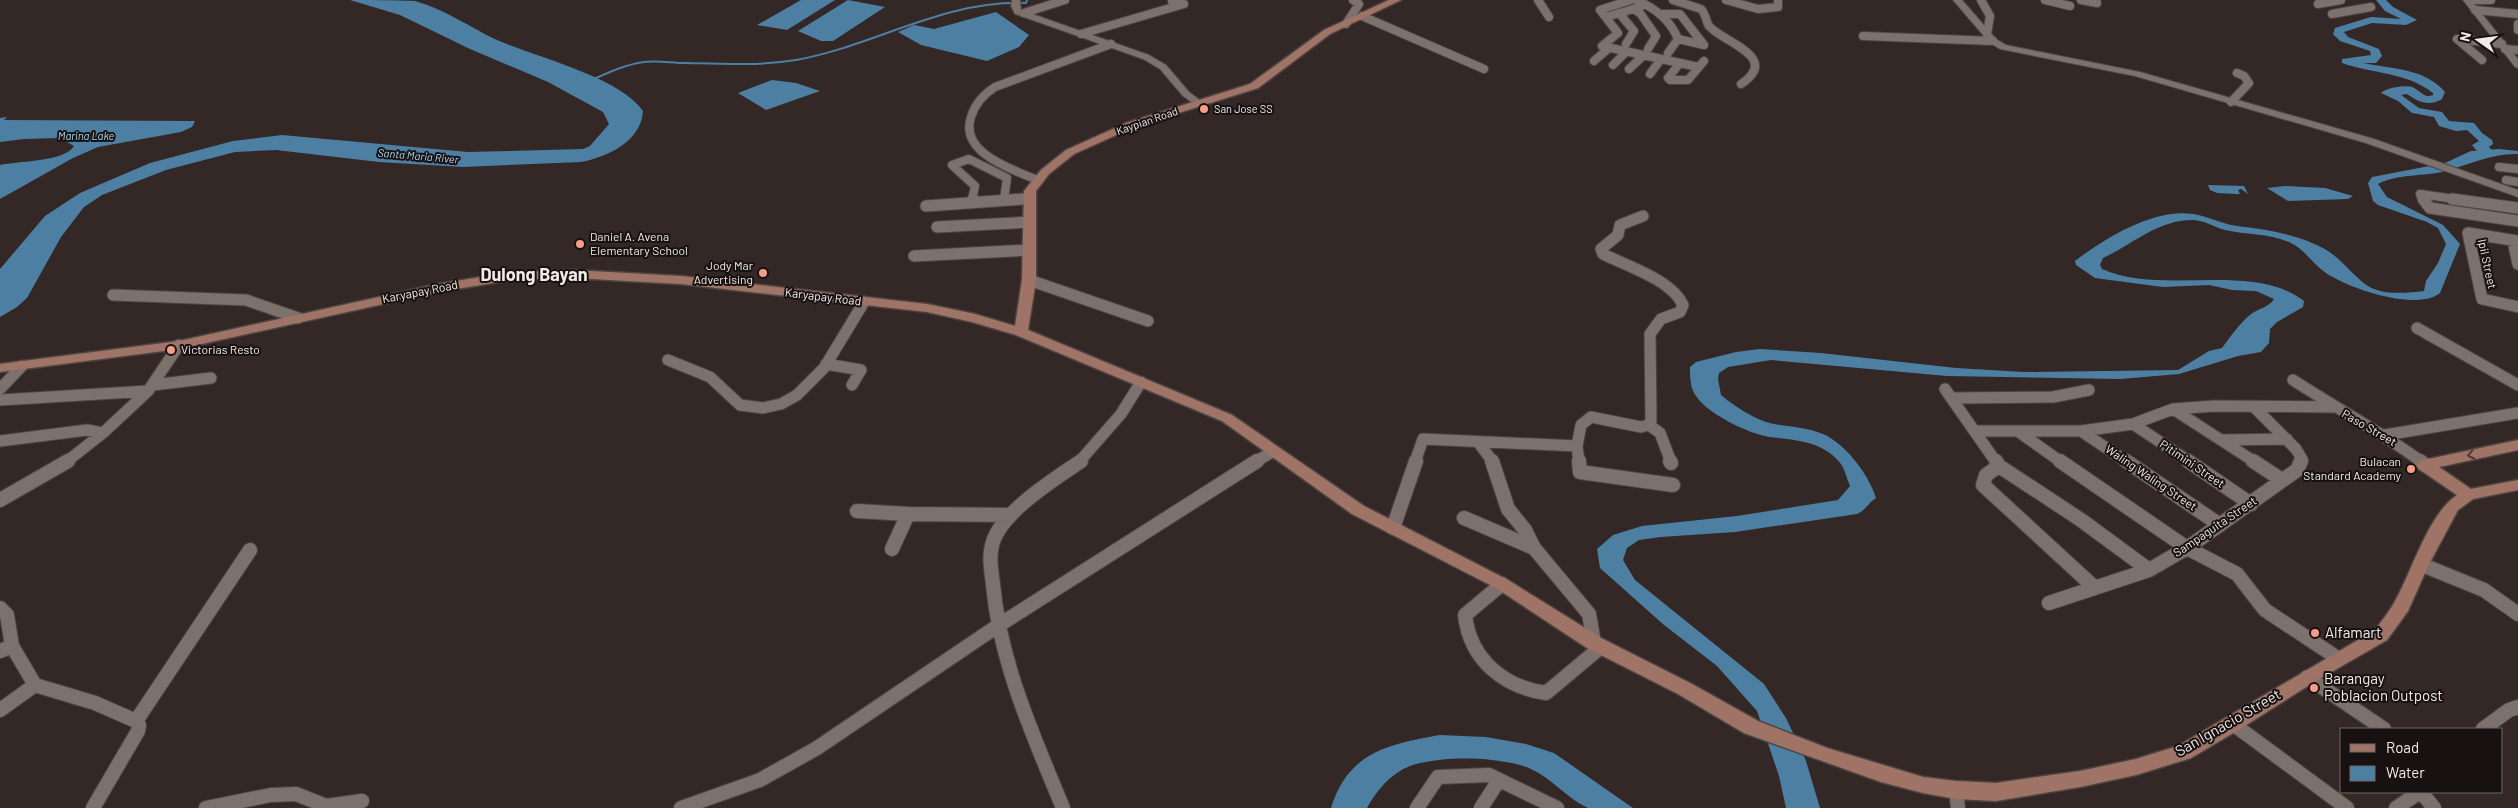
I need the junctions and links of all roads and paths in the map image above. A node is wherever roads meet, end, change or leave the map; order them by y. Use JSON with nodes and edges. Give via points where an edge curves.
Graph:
{"nodes":[{"id":1,"x":1064,"y":0,"type":"edge"},
{"id":2,"x":1352,"y":0,"type":"edge"},
{"id":3,"x":1396,"y":0,"type":"edge"},
{"id":4,"x":1538,"y":0,"type":"edge"},
{"id":5,"x":1631,"y":0,"type":"edge"},
{"id":6,"x":1636,"y":0,"type":"edge"},
{"id":7,"x":1673,"y":0,"type":"edge"},
{"id":8,"x":1726,"y":0,"type":"edge"},
{"id":9,"x":1778,"y":0,"type":"edge"},
{"id":10,"x":1957,"y":0,"type":"edge"},
{"id":11,"x":1981,"y":0,"type":"edge"},
{"id":12,"x":2045,"y":0,"type":"edge"},
{"id":13,"x":2081,"y":0,"type":"edge"},
{"id":14,"x":2341,"y":0,"type":"edge"},
{"id":15,"x":2352,"y":0,"type":"edge"},
{"id":16,"x":2467,"y":0,"type":"edge"},
{"id":17,"x":2492,"y":0,"type":"edge"},
{"id":18,"x":1172,"y":1,"type":"edge"},
{"id":19,"x":1015,"y":2,"type":"edge"},
{"id":20,"x":2097,"y":3,"type":"edge"},
{"id":21,"x":1647,"y":4,"type":"junction"},
{"id":22,"x":2318,"y":4,"type":"dead end"},
{"id":23,"x":2475,"y":5,"type":"edge"},
{"id":24,"x":2070,"y":6,"type":"dead end"},
{"id":25,"x":1633,"y":9,"type":"junction"},
{"id":26,"x":1619,"y":13,"type":"junction"},
{"id":27,"x":1024,"y":14,"type":"junction"},
{"id":28,"x":1661,"y":14,"type":"junction"},
{"id":29,"x":2332,"y":14,"type":"dead end"},
{"id":30,"x":2518,"y":14,"type":"edge"},
{"id":31,"x":1362,"y":16,"type":"junction"},
{"id":32,"x":1549,"y":17,"type":"dead end"},
{"id":33,"x":1606,"y":17,"type":"junction"},
{"id":34,"x":1346,"y":24,"type":"junction"},
{"id":35,"x":2518,"y":24,"type":"edge"},
{"id":36,"x":2518,"y":30,"type":"edge"},
{"id":37,"x":1081,"y":34,"type":"junction"},
{"id":38,"x":1863,"y":36,"type":"dead end"},
{"id":39,"x":1990,"y":37,"type":"junction"},
{"id":40,"x":1678,"y":39,"type":"junction"},
{"id":41,"x":1112,"y":44,"type":"junction"},
{"id":42,"x":1609,"y":44,"type":"junction"},
{"id":43,"x":2504,"y":46,"type":"junction"},
{"id":44,"x":1626,"y":48,"type":"junction"},
{"id":45,"x":2518,"y":50,"type":"edge"},
{"id":46,"x":1646,"y":52,"type":"junction"},
{"id":47,"x":1668,"y":53,"type":"junction"},
{"id":48,"x":1662,"y":59,"type":"junction"},
{"id":49,"x":2482,"y":60,"type":"dead end"},
{"id":50,"x":1594,"y":61,"type":"dead end"},
{"id":51,"x":1680,"y":63,"type":"junction"},
{"id":52,"x":1613,"y":65,"type":"dead end"},
{"id":53,"x":2518,"y":65,"type":"edge"},
{"id":54,"x":1698,"y":67,"type":"junction"},
{"id":55,"x":1484,"y":69,"type":"dead end"},
{"id":56,"x":1629,"y":69,"type":"dead end"},
{"id":57,"x":2237,"y":72,"type":"dead end"},
{"id":58,"x":1650,"y":74,"type":"dead end"},
{"id":59,"x":1741,"y":84,"type":"dead end"},
{"id":60,"x":2231,"y":102,"type":"junction"},
{"id":61,"x":1200,"y":104,"type":"junction"},
{"id":62,"x":2499,"y":167,"type":"dead end"},
{"id":63,"x":2518,"y":169,"type":"edge"},
{"id":64,"x":1037,"y":180,"type":"junction"},
{"id":65,"x":2506,"y":180,"type":"dead end"},
{"id":66,"x":2518,"y":182,"type":"edge"},
{"id":67,"x":2518,"y":194,"type":"edge"},
{"id":68,"x":1030,"y":198,"type":"junction"},
{"id":69,"x":1004,"y":200,"type":"junction"},
{"id":70,"x":972,"y":202,"type":"junction"},
{"id":71,"x":926,"y":206,"type":"dead end"},
{"id":72,"x":2518,"y":208,"type":"edge"},
{"id":73,"x":2467,"y":214,"type":"junction"},
{"id":74,"x":1643,"y":216,"type":"dead end"},
{"id":75,"x":2514,"y":221,"type":"edge"},
{"id":76,"x":1030,"y":222,"type":"junction"},
{"id":77,"x":937,"y":227,"type":"dead end"},
{"id":78,"x":2482,"y":236,"type":"junction"},
{"id":79,"x":2516,"y":239,"type":"edge"},
{"id":80,"x":1030,"y":250,"type":"junction"},
{"id":81,"x":914,"y":256,"type":"dead end"},
{"id":82,"x":2518,"y":264,"type":"edge"},
{"id":83,"x":1029,"y":280,"type":"junction"},
{"id":84,"x":113,"y":295,"type":"dead end"},
{"id":85,"x":864,"y":302,"type":"junction"},
{"id":86,"x":2518,"y":307,"type":"edge"},
{"id":87,"x":298,"y":318,"type":"junction"},
{"id":88,"x":1148,"y":321,"type":"dead end"},
{"id":89,"x":2417,"y":328,"type":"dead end"},
{"id":90,"x":1021,"y":332,"type":"junction"},
{"id":91,"x":179,"y":345,"type":"junction"},
{"id":92,"x":668,"y":360,"type":"dead end"},
{"id":93,"x":826,"y":364,"type":"junction"},
{"id":94,"x":22,"y":366,"type":"junction"},
{"id":95,"x":0,"y":368,"type":"edge"},
{"id":96,"x":211,"y":378,"type":"dead end"},
{"id":97,"x":2293,"y":380,"type":"dead end"},
{"id":98,"x":1141,"y":382,"type":"junction"},
{"id":99,"x":852,"y":385,"type":"dead end"},
{"id":100,"x":2518,"y":385,"type":"edge"},
{"id":101,"x":151,"y":388,"type":"junction"},
{"id":102,"x":0,"y":389,"type":"edge"},
{"id":103,"x":2089,"y":390,"type":"dead end"},
{"id":104,"x":0,"y":400,"type":"edge"},
{"id":105,"x":2254,"y":407,"type":"junction"},
{"id":106,"x":2334,"y":407,"type":"junction"},
{"id":107,"x":2173,"y":409,"type":"junction"},
{"id":108,"x":2518,"y":412,"type":"edge"},
{"id":109,"x":2133,"y":424,"type":"junction"},
{"id":110,"x":1649,"y":425,"type":"junction"},
{"id":111,"x":1975,"y":431,"type":"junction"},
{"id":112,"x":2081,"y":431,"type":"junction"},
{"id":113,"x":2019,"y":432,"type":"junction"},
{"id":114,"x":103,"y":433,"type":"junction"},
{"id":115,"x":2386,"y":435,"type":"junction"},
{"id":116,"x":2287,"y":439,"type":"junction"},
{"id":117,"x":2221,"y":440,"type":"junction"},
{"id":118,"x":0,"y":442,"type":"edge"},
{"id":119,"x":1478,"y":442,"type":"junction"},
{"id":120,"x":2518,"y":445,"type":"edge"},
{"id":121,"x":1577,"y":446,"type":"junction"},
{"id":122,"x":1274,"y":451,"type":"junction"},
{"id":123,"x":1671,"y":463,"type":"dead end"},
{"id":124,"x":2425,"y":464,"type":"junction"},
{"id":125,"x":1998,"y":466,"type":"junction"},
{"id":126,"x":2282,"y":480,"type":"junction"},
{"id":127,"x":1673,"y":485,"type":"dead end"},
{"id":128,"x":2518,"y":485,"type":"edge"},
{"id":129,"x":2468,"y":495,"type":"junction"},
{"id":130,"x":0,"y":500,"type":"edge"},
{"id":131,"x":2251,"y":504,"type":"junction"},
{"id":132,"x":857,"y":511,"type":"dead end"},
{"id":133,"x":908,"y":514,"type":"junction"},
{"id":134,"x":1011,"y":515,"type":"junction"},
{"id":135,"x":1464,"y":518,"type":"dead end"},
{"id":136,"x":2220,"y":525,"type":"junction"},
{"id":137,"x":1393,"y":528,"type":"junction"},
{"id":138,"x":1534,"y":548,"type":"junction"},
{"id":139,"x":2187,"y":548,"type":"junction"},
{"id":140,"x":892,"y":549,"type":"dead end"},
{"id":141,"x":250,"y":550,"type":"dead end"},
{"id":142,"x":2420,"y":564,"type":"junction"},
{"id":143,"x":2149,"y":570,"type":"junction"},
{"id":144,"x":1502,"y":584,"type":"junction"},
{"id":145,"x":2094,"y":587,"type":"junction"},
{"id":146,"x":2049,"y":603,"type":"dead end"},
{"id":147,"x":0,"y":608,"type":"edge"},
{"id":148,"x":2518,"y":614,"type":"edge"},
{"id":149,"x":1000,"y":625,"type":"junction"},
{"id":150,"x":1597,"y":645,"type":"junction"},
{"id":151,"x":6,"y":649,"type":"edge"},
{"id":152,"x":2339,"y":659,"type":"junction"},
{"id":153,"x":2307,"y":677,"type":"junction"},
{"id":154,"x":35,"y":685,"type":"junction"},
{"id":155,"x":2518,"y":707,"type":"edge"},
{"id":156,"x":0,"y":710,"type":"edge"},
{"id":157,"x":136,"y":721,"type":"junction"},
{"id":158,"x":2233,"y":724,"type":"junction"},
{"id":159,"x":2383,"y":728,"type":"edge"},
{"id":160,"x":2484,"y":728,"type":"edge"},
{"id":161,"x":1499,"y":780,"type":"junction"},
{"id":162,"x":2419,"y":793,"type":"edge"},
{"id":163,"x":2422,"y":793,"type":"edge"},
{"id":164,"x":1957,"y":799,"type":"edge"},
{"id":165,"x":362,"y":801,"type":"dead end"},
{"id":166,"x":1548,"y":806,"type":"edge"},
{"id":167,"x":93,"y":808,"type":"edge"},
{"id":168,"x":206,"y":808,"type":"edge"},
{"id":169,"x":681,"y":808,"type":"edge"},
{"id":170,"x":1063,"y":808,"type":"edge"},
{"id":171,"x":1418,"y":808,"type":"edge"},
{"id":172,"x":1481,"y":808,"type":"edge"},
{"id":173,"x":2347,"y":808,"type":"edge"},
{"id":174,"x":2396,"y":808,"type":"edge"},
{"id":175,"x":2434,"y":808,"type":"edge"}],
"edges":[{"from":1,"to":27,"type":"street"},
{"from":2,"to":34,"type":"street","via":[[1359,4]]},
{"from":3,"to":31,"type":"main road","name":"Kaypian Road"},
{"from":4,"to":32,"type":"street"},
{"from":5,"to":33,"type":"street","via":[[1600,10]]},
{"from":6,"to":21,"type":"street"},
{"from":7,"to":59,"type":"street","via":[[1702,9],[1707,14],[1709,26],[1750,56],[1756,64],[1756,73],[1753,79]]},
{"from":8,"to":9,"type":"street","via":[[1763,9],[1778,7]]},
{"from":10,"to":39,"type":"street"},
{"from":11,"to":39,"type":"street","via":[[1990,14]]},
{"from":12,"to":24,"type":"street"},
{"from":13,"to":20,"type":"street"},
{"from":14,"to":22,"type":"street"},
{"from":15,"to":29,"type":"street","via":[[2371,7]]},
{"from":16,"to":23,"type":"street"},
{"from":17,"to":23,"type":"street"},
{"from":18,"to":37,"type":"street","via":[[1184,4]]},
{"from":19,"to":27,"type":"street","via":[[1018,12]]},
{"from":21,"to":25,"type":"street"},
{"from":21,"to":28,"type":"street"},
{"from":23,"to":30,"type":"street"},
{"from":23,"to":43,"type":"street"},
{"from":25,"to":26,"type":"street"},
{"from":25,"to":46,"type":"street","via":[[1640,13],[1656,36]]},
{"from":26,"to":33,"type":"street"},
{"from":26,"to":44,"type":"street","via":[[1634,31]]},
{"from":27,"to":37,"type":"street"},
{"from":28,"to":40,"type":"street"},
{"from":28,"to":40,"type":"street","via":[[1680,14],[1704,45]]},
{"from":31,"to":34,"type":"main road","name":"Kaypian Road"},
{"from":31,"to":55,"type":"street"},
{"from":33,"to":42,"type":"street","via":[[1618,33]]},
{"from":34,"to":61,"type":"main road","name":"Kaypian Road","via":[[1318,38],[1254,86]]},
{"from":35,"to":36,"type":"street"},
{"from":37,"to":41,"type":"street"},
{"from":38,"to":39,"type":"street"},
{"from":39,"to":60,"type":"street","via":[[2003,47],[2137,74]]},
{"from":40,"to":47,"type":"street"},
{"from":41,"to":61,"type":"street","via":[[1163,67],[1186,94]]},
{"from":41,"to":64,"type":"street","via":[[995,87],[979,98],[966,122],[968,137],[982,152]]},
{"from":42,"to":44,"type":"street"},
{"from":42,"to":50,"type":"street"},
{"from":43,"to":45,"type":"street"},
{"from":43,"to":49,"type":"street","via":[[2457,39]]},
{"from":43,"to":53,"type":"street"},
{"from":44,"to":46,"type":"street"},
{"from":44,"to":52,"type":"street"},
{"from":46,"to":47,"type":"street"},
{"from":46,"to":48,"type":"street"},
{"from":46,"to":56,"type":"street"},
{"from":47,"to":54,"type":"street","via":[[1704,61]]},
{"from":48,"to":51,"type":"street"},
{"from":48,"to":58,"type":"street"},
{"from":51,"to":54,"type":"street"},
{"from":51,"to":54,"type":"street","via":[[1668,78],[1670,80],[1688,80]]},
{"from":57,"to":60,"type":"street","via":[[2249,83]]},
{"from":60,"to":67,"type":"street","via":[[2419,157]]},
{"from":61,"to":64,"type":"main road","name":"Kaypian Road","via":[[1130,125],[1070,152]]},
{"from":62,"to":63,"type":"street"},
{"from":64,"to":68,"type":"main road","name":"Kaypian Road","via":[[1030,191]]},
{"from":65,"to":66,"type":"street"},
{"from":68,"to":69,"type":"street"},
{"from":68,"to":76,"type":"main road","name":"Kaypian Road"},
{"from":69,"to":70,"type":"street"},
{"from":69,"to":70,"type":"street","via":[[1007,178],[969,159],[952,165],[975,186]]},
{"from":70,"to":71,"type":"street"},
{"from":72,"to":73,"type":"street","via":[[2420,194],[2430,208]]},
{"from":73,"to":75,"type":"street"},
{"from":73,"to":78,"type":"street","name":"Ipil Street"},
{"from":74,"to":110,"type":"street","via":[[1620,225],[1618,235],[1601,249],[1603,254],[1670,287],[1683,305],[1680,312],[1658,320],[1650,334]]},
{"from":75,"to":79,"type":"street"},
{"from":76,"to":77,"type":"street"},
{"from":76,"to":80,"type":"main road","name":"Kaypian Road"},
{"from":78,"to":79,"type":"street"},
{"from":78,"to":86,"type":"street","name":"Ipil Street","via":[[2468,233],[2482,299]]},
{"from":79,"to":82,"type":"street"},
{"from":80,"to":81,"type":"street"},
{"from":80,"to":83,"type":"main road","name":"Kaypian Road"},
{"from":83,"to":88,"type":"street"},
{"from":83,"to":90,"type":"main road","name":"Kaypian Road"},
{"from":84,"to":87,"type":"street","via":[[246,300]]},
{"from":85,"to":87,"type":"main road","name":"Karyapay Road","via":[[681,280],[573,274],[512,276]]},
{"from":85,"to":90,"type":"main road","name":"Karyapay Road","via":[[927,308]]},
{"from":85,"to":93,"type":"street"},
{"from":87,"to":91,"type":"main road","name":"Karyapay Road"},
{"from":89,"to":100,"type":"street"},
{"from":90,"to":98,"type":"main road","name":"Karyapay Road"},
{"from":91,"to":94,"type":"main road","name":"Karyapay Road"},
{"from":91,"to":101,"type":"street"},
{"from":92,"to":93,"type":"street","via":[[705,372],[736,403],[755,408],[790,401],[814,381]]},
{"from":93,"to":99,"type":"street","via":[[861,370]]},
{"from":94,"to":95,"type":"main road","name":"Karyapay Road"},
{"from":94,"to":102,"type":"street"},
{"from":96,"to":101,"type":"street"},
{"from":97,"to":106,"type":"street","name":"Paso Street"},
{"from":98,"to":122,"type":"main road","name":"Karyapay Road","via":[[1227,418]]},
{"from":98,"to":134,"type":"street","via":[[1121,414],[1084,459],[1035,493]]},
{"from":101,"to":104,"type":"street"},
{"from":101,"to":114,"type":"street"},
{"from":103,"to":111,"type":"street","via":[[2053,397],[1948,393]]},
{"from":105,"to":106,"type":"street"},
{"from":105,"to":107,"type":"street"},
{"from":105,"to":116,"type":"street","name":"Sampaguita Street"},
{"from":106,"to":115,"type":"street","name":"Paso Street"},
{"from":107,"to":109,"type":"street"},
{"from":107,"to":117,"type":"street"},
{"from":108,"to":115,"type":"street"},
{"from":109,"to":112,"type":"street"},
{"from":109,"to":131,"type":"street","name":"Pitimini Street"},
{"from":110,"to":121,"type":"street","via":[[1641,427],[1591,417],[1579,425]]},
{"from":110,"to":123,"type":"street","via":[[1660,433]]},
{"from":111,"to":113,"type":"street"},
{"from":111,"to":125,"type":"street"},
{"from":112,"to":113,"type":"street"},
{"from":112,"to":136,"type":"street","name":"Waling Waling Street"},
{"from":113,"to":139,"type":"street"},
{"from":114,"to":118,"type":"street","via":[[87,430]]},
{"from":114,"to":130,"type":"street","via":[[62,466]]},
{"from":115,"to":124,"type":"street","name":"Paso Street"},
{"from":116,"to":117,"type":"street"},
{"from":116,"to":126,"type":"street","name":"Sampaguita Street","via":[[2300,454],[2301,464]]},
{"from":117,"to":126,"type":"street"},
{"from":119,"to":121,"type":"street"},
{"from":119,"to":137,"type":"street","via":[[1423,439]]},
{"from":119,"to":138,"type":"street","via":[[1497,471],[1508,509]]},
{"from":120,"to":124,"type":"main road","one_way":true},
{"from":121,"to":127,"type":"street","via":[[1580,472]]},
{"from":122,"to":137,"type":"main road","name":"Karyapay Road","via":[[1358,510]]},
{"from":122,"to":149,"type":"street"},
{"from":124,"to":129,"type":"main road","name":"Paso Street"},
{"from":125,"to":143,"type":"street"},
{"from":125,"to":145,"type":"street","via":[[1987,473],[1982,480],[1983,485]]},
{"from":126,"to":131,"type":"street","name":"Sampaguita Street"},
{"from":128,"to":129,"type":"main road","name":"San Ignacio Street"},
{"from":129,"to":142,"type":"main road","name":"San Ignacio Street","via":[[2452,506]]},
{"from":131,"to":136,"type":"street","name":"Sampaguita Street"},
{"from":132,"to":133,"type":"street"},
{"from":133,"to":134,"type":"street"},
{"from":133,"to":140,"type":"street"},
{"from":134,"to":149,"type":"street","via":[[994,538],[990,556]]},
{"from":135,"to":138,"type":"street"},
{"from":136,"to":139,"type":"street","name":"Sampaguita Street"},
{"from":137,"to":144,"type":"main road","name":"San Ignacio Street"},
{"from":138,"to":150,"type":"street","via":[[1589,614]]},
{"from":139,"to":143,"type":"street","name":"Sampaguita Street"},
{"from":139,"to":152,"type":"street","via":[[2237,574],[2265,610]]},
{"from":141,"to":157,"type":"street"},
{"from":142,"to":148,"type":"street","via":[[2484,590]]},
{"from":142,"to":152,"type":"main road","name":"San Ignacio Street","via":[[2390,626],[2381,635]]},
{"from":143,"to":145,"type":"street","name":"Sampaguita Street"},
{"from":144,"to":150,"type":"main road","name":"San Ignacio Street"},
{"from":144,"to":150,"type":"street","via":[[1465,615],[1465,623],[1493,672],[1534,692],[1546,694]]},
{"from":145,"to":146,"type":"street","name":"Sampaguita Street"},
{"from":147,"to":151,"type":"street","via":[[7,615]]},
{"from":149,"to":169,"type":"street","via":[[817,748],[760,780]]},
{"from":149,"to":170,"type":"street","via":[[1007,664],[1024,714]]},
{"from":150,"to":164,"type":"main road","name":"San Ignacio Street","via":[[1685,689],[1751,727]]},
{"from":151,"to":154,"type":"street"},
{"from":152,"to":153,"type":"main road","name":"San Ignacio Street"},
{"from":153,"to":158,"type":"main road","name":"San Ignacio Street"},
{"from":153,"to":159,"type":"street"},
{"from":154,"to":156,"type":"street"},
{"from":154,"to":157,"type":"street","via":[[95,703]]},
{"from":155,"to":160,"type":"street","via":[[2508,710]]},
{"from":157,"to":167,"type":"street","via":[[138,731]]},
{"from":158,"to":164,"type":"main road","name":"San Ignacio Street","via":[[2184,752],[2136,767]]},
{"from":158,"to":173,"type":"street"},
{"from":161,"to":166,"type":"street"},
{"from":161,"to":171,"type":"street","via":[[1489,775],[1438,777]]},
{"from":161,"to":172,"type":"street"},
{"from":162,"to":174,"type":"street"},
{"from":163,"to":175,"type":"street"},
{"from":165,"to":168,"type":"street","via":[[326,806],[296,794],[271,795]]}]}
